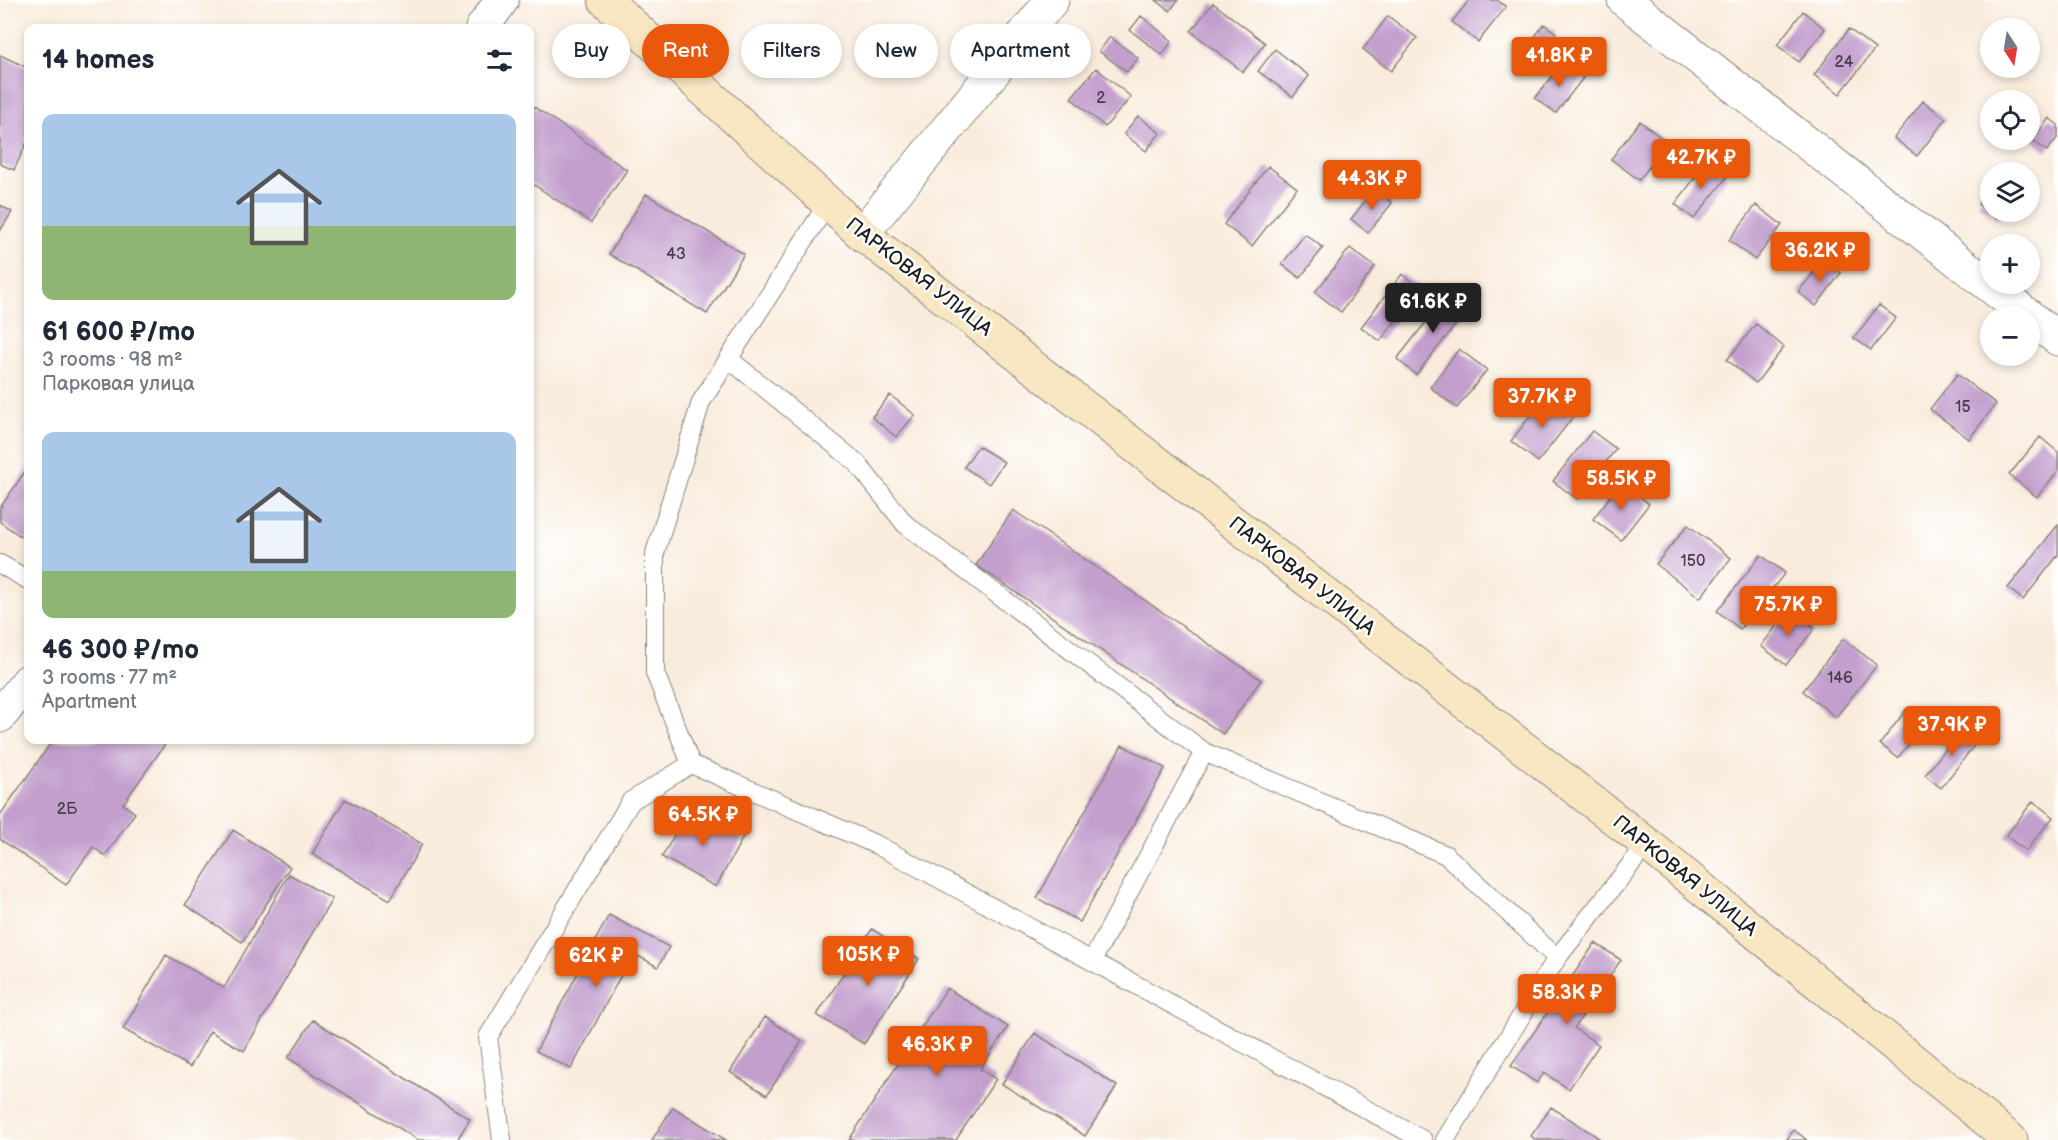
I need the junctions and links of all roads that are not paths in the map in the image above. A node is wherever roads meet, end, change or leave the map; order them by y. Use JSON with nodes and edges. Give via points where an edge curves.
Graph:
{"nodes":[{"id":1,"x":502,"y":0,"type":"edge"},
{"id":2,"x":605,"y":0,"type":"edge"},
{"id":3,"x":1052,"y":0,"type":"edge"},
{"id":4,"x":1624,"y":0,"type":"edge"},
{"id":5,"x":485,"y":24,"type":"edge"},
{"id":6,"x":828,"y":203,"type":"junction"},
{"id":7,"x":862,"y":234,"type":"junction"},
{"id":8,"x":2058,"y":339,"type":"edge"},
{"id":9,"x":729,"y":359,"type":"junction"},
{"id":10,"x":0,"y":564,"type":"edge"},
{"id":11,"x":24,"y":578,"type":"edge"},
{"id":12,"x":24,"y":686,"type":"edge"},
{"id":13,"x":0,"y":716,"type":"edge"},
{"id":14,"x":1204,"y":752,"type":"junction"},
{"id":15,"x":691,"y":764,"type":"junction"},
{"id":16,"x":1647,"y":844,"type":"junction"},
{"id":17,"x":1557,"y":958,"type":"junction"},
{"id":18,"x":1092,"y":961,"type":"junction"},
{"id":19,"x":501,"y":1140,"type":"edge"},
{"id":20,"x":1423,"y":1140,"type":"edge"},
{"id":21,"x":1445,"y":1140,"type":"edge"},
{"id":22,"x":2011,"y":1140,"type":"edge"}],
"edges":[{"from":1,"to":5,"type":"street"},
{"from":2,"to":6,"type":"main road","name":"ПАРКОВАЯ УЛИЦА"},
{"from":3,"to":7,"type":"street"},
{"from":4,"to":8,"type":"street"},
{"from":6,"to":7,"type":"main road","name":"ПАРКОВАЯ УЛИЦА"},
{"from":6,"to":9,"type":"lane"},
{"from":7,"to":16,"type":"main road","name":"ПАРКОВАЯ УЛИЦА"},
{"from":9,"to":14,"type":"lane","via":[[857,463],[905,524]]},
{"from":9,"to":15,"type":"lane","via":[[701,402],[655,553],[656,673]]},
{"from":10,"to":11,"type":"lane"},
{"from":12,"to":13,"type":"street"},
{"from":14,"to":17,"type":"lane","via":[[1446,855]]},
{"from":14,"to":18,"type":"lane"},
{"from":15,"to":18,"type":"lane","via":[[877,844]]},
{"from":15,"to":19,"type":"lane","via":[[631,801],[488,1037]]},
{"from":16,"to":17,"type":"lane"},
{"from":16,"to":22,"type":"main road","name":"ПАРКОВАЯ УЛИЦА"},
{"from":17,"to":21,"type":"lane"},
{"from":18,"to":20,"type":"lane"}]}
